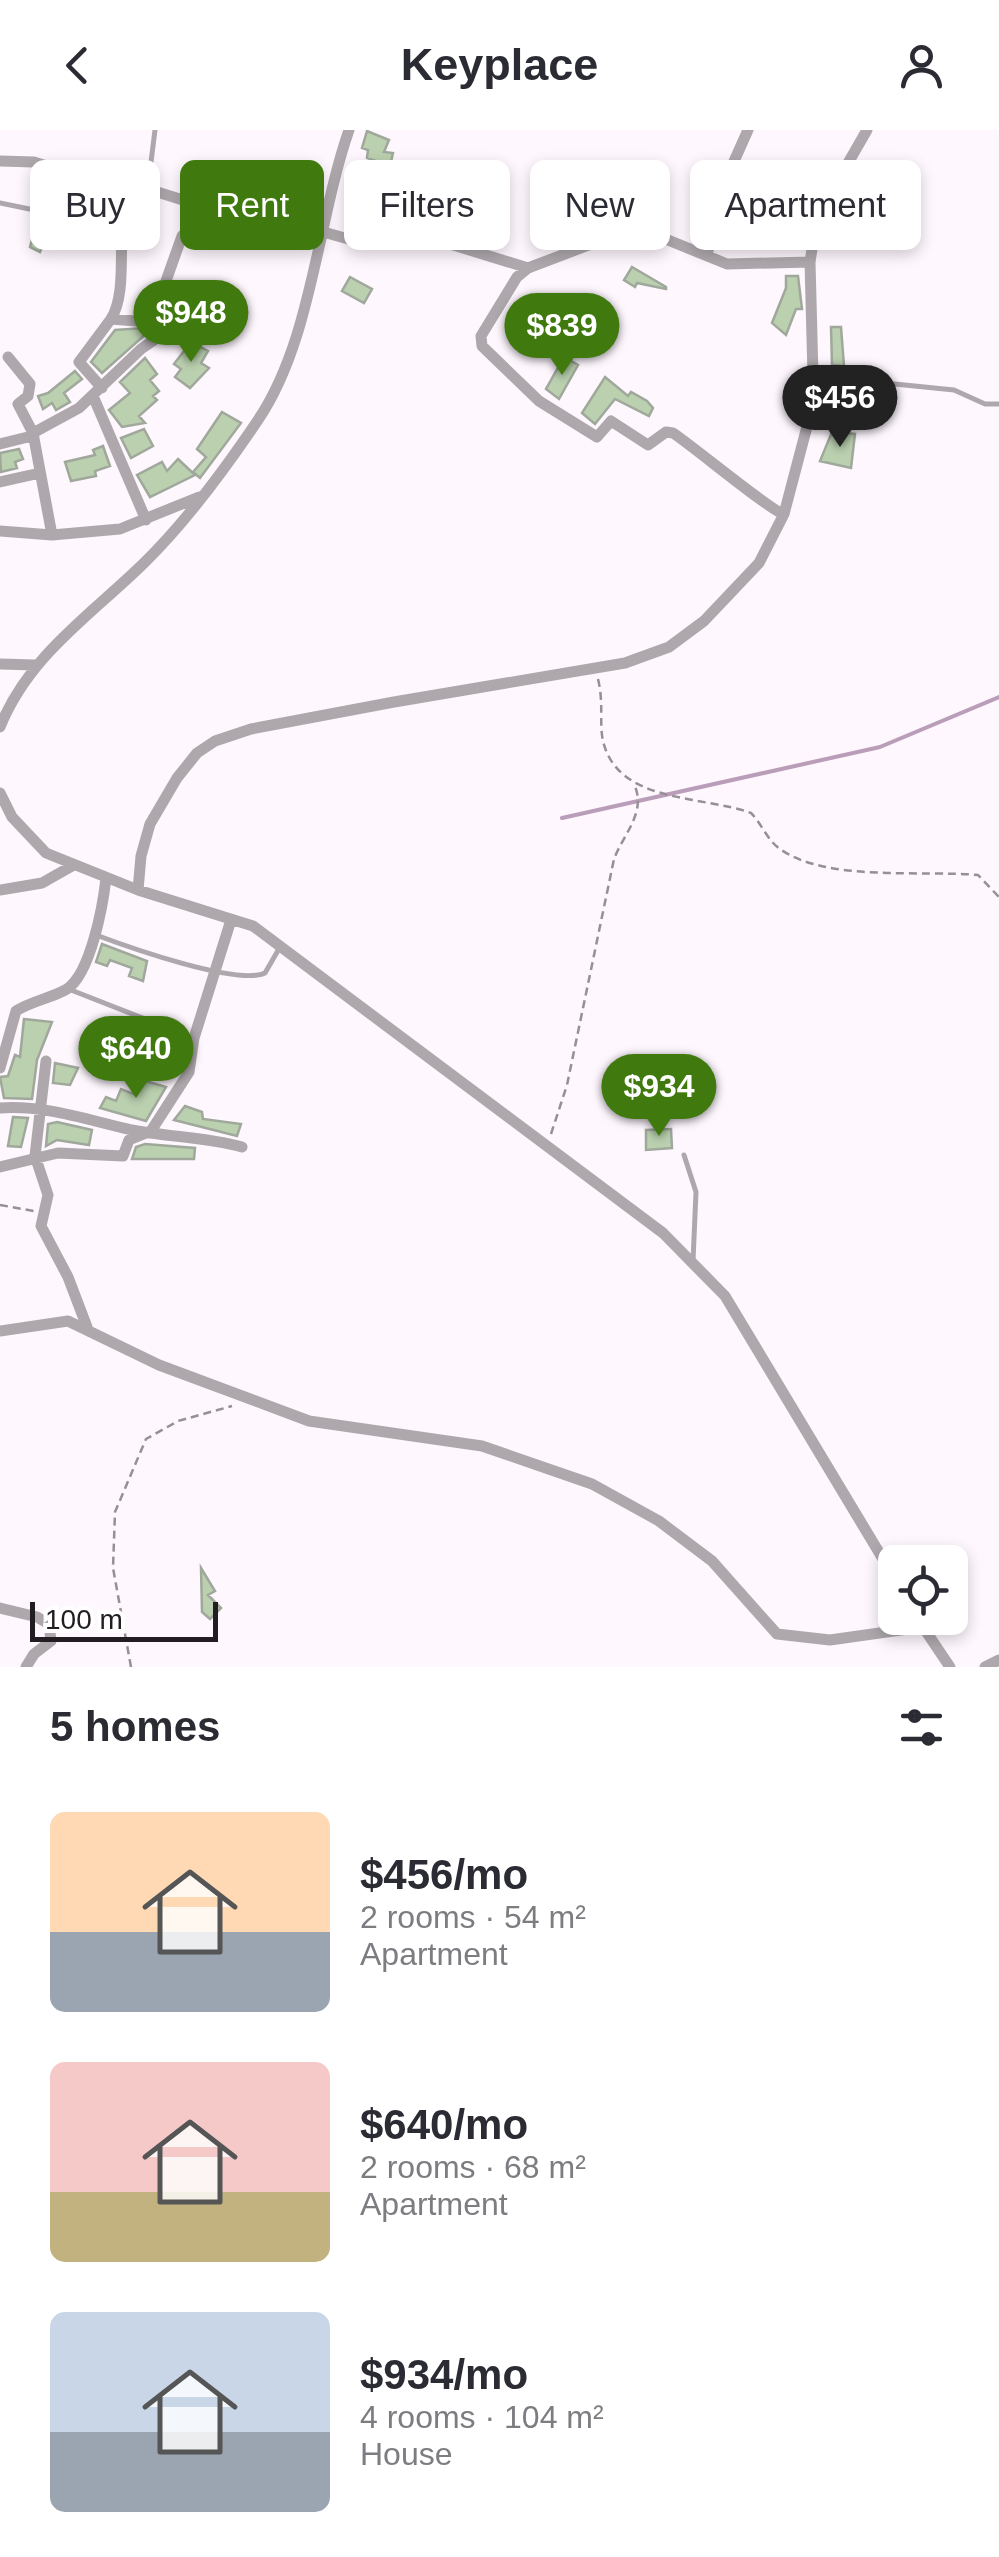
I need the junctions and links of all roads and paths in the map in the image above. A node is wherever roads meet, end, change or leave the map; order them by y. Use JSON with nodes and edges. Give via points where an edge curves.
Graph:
{"nodes":[{"id":1,"x":155,"y":130,"type":"edge"},
{"id":2,"x":350,"y":130,"type":"edge"},
{"id":3,"x":748,"y":130,"type":"edge"},
{"id":4,"x":867,"y":130,"type":"edge"},
{"id":5,"x":149,"y":160,"type":"edge"},
{"id":6,"x":0,"y":161,"type":"edge"},
{"id":7,"x":30,"y":162,"type":"edge"},
{"id":8,"x":0,"y":202,"type":"edge"},
{"id":9,"x":30,"y":209,"type":"edge"},
{"id":10,"x":324,"y":220,"type":"edge"},
{"id":11,"x":324,"y":231,"type":"edge"},
{"id":12,"x":180,"y":242,"type":"edge"},
{"id":13,"x":123,"y":250,"type":"edge"},
{"id":14,"x":316,"y":250,"type":"edge"},
{"id":15,"x":707,"y":255,"type":"junction"},
{"id":16,"x":810,"y":262,"type":"junction"},
{"id":17,"x":528,"y":268,"type":"junction"},
{"id":18,"x":156,"y":309,"type":"junction"},
{"id":19,"x":111,"y":318,"type":"junction"},
{"id":20,"x":8,"y":357,"type":"dead end"},
{"id":21,"x":813,"y":376,"type":"junction"},
{"id":22,"x":98,"y":392,"type":"junction"},
{"id":23,"x":999,"y":404,"type":"edge"},
{"id":24,"x":33,"y":435,"type":"junction"},
{"id":25,"x":0,"y":444,"type":"edge"},
{"id":26,"x":40,"y":473,"type":"junction"},
{"id":27,"x":0,"y":482,"type":"edge"},
{"id":28,"x":202,"y":496,"type":"junction"},
{"id":29,"x":784,"y":514,"type":"junction"},
{"id":30,"x":146,"y":520,"type":"junction"},
{"id":31,"x":0,"y":531,"type":"edge"},
{"id":32,"x":52,"y":535,"type":"junction"},
{"id":33,"x":0,"y":664,"type":"edge"},
{"id":34,"x":35,"y":665,"type":"junction"},
{"id":35,"x":596,"y":668,"type":"junction"},
{"id":36,"x":0,"y":727,"type":"edge"},
{"id":37,"x":633,"y":783,"type":"junction"},
{"id":38,"x":0,"y":793,"type":"edge"},
{"id":39,"x":72,"y":866,"type":"junction"},
{"id":40,"x":106,"y":878,"type":"junction"},
{"id":41,"x":0,"y":890,"type":"edge"},
{"id":42,"x":138,"y":890,"type":"junction"},
{"id":43,"x":999,"y":896,"type":"edge"},
{"id":44,"x":231,"y":920,"type":"junction"},
{"id":45,"x":96,"y":935,"type":"junction"},
{"id":46,"x":282,"y":945,"type":"junction"},
{"id":47,"x":214,"y":967,"type":"junction"},
{"id":48,"x":68,"y":988,"type":"junction"},
{"id":49,"x":194,"y":1038,"type":"junction"},
{"id":50,"x":46,"y":1061,"type":"dead end"},
{"id":51,"x":0,"y":1068,"type":"edge"},
{"id":52,"x":0,"y":1108,"type":"edge"},
{"id":53,"x":43,"y":1108,"type":"junction"},
{"id":54,"x":151,"y":1131,"type":"junction"},
{"id":55,"x":550,"y":1146,"type":"junction"},
{"id":56,"x":242,"y":1147,"type":"dead end"},
{"id":57,"x":684,"y":1155,"type":"dead end"},
{"id":58,"x":35,"y":1156,"type":"junction"},
{"id":59,"x":0,"y":1167,"type":"edge"},
{"id":60,"x":0,"y":1205,"type":"edge"},
{"id":61,"x":45,"y":1211,"type":"junction"},
{"id":62,"x":694,"y":1261,"type":"junction"},
{"id":63,"x":0,"y":1331,"type":"edge"},
{"id":64,"x":89,"y":1331,"type":"junction"},
{"id":65,"x":242,"y":1397,"type":"junction"},
{"id":66,"x":878,"y":1551,"type":"edge"},
{"id":67,"x":0,"y":1608,"type":"edge"},
{"id":68,"x":878,"y":1630,"type":"edge"},
{"id":69,"x":928,"y":1635,"type":"edge"},
{"id":70,"x":999,"y":1660,"type":"edge"},
{"id":71,"x":26,"y":1667,"type":"edge"},
{"id":72,"x":130,"y":1667,"type":"edge"},
{"id":73,"x":950,"y":1667,"type":"edge"},
{"id":74,"x":985,"y":1667,"type":"edge"}],
"edges":[{"from":1,"to":5,"type":"lane"},
{"from":2,"to":10,"type":"street"},
{"from":3,"to":15,"type":"street","via":[[727,177]]},
{"from":4,"to":16,"type":"street","via":[[817,217]]},
{"from":6,"to":7,"type":"street"},
{"from":8,"to":9,"type":"lane"},
{"from":11,"to":17,"type":"street","via":[[392,246],[450,244]]},
{"from":12,"to":18,"type":"street"},
{"from":13,"to":19,"type":"street"},
{"from":14,"to":28,"type":"street","via":[[286,372]]},
{"from":15,"to":16,"type":"street","via":[[736,265]]},
{"from":15,"to":17,"type":"street","via":[[636,226]]},
{"from":16,"to":21,"type":"street"},
{"from":17,"to":29,"type":"street","via":[[481,336],[482,346],[540,401],[597,437],[610,421],[648,445],[673,433]]},
{"from":18,"to":19,"type":"street","via":[[136,320]]},
{"from":18,"to":22,"type":"street","via":[[157,338]]},
{"from":19,"to":22,"type":"street","via":[[79,362]]},
{"from":20,"to":24,"type":"street","via":[[30,384],[18,404]]},
{"from":21,"to":23,"type":"lane","via":[[954,390]]},
{"from":21,"to":29,"type":"street","via":[[800,465]]},
{"from":22,"to":24,"type":"street"},
{"from":22,"to":30,"type":"street"},
{"from":24,"to":25,"type":"street"},
{"from":24,"to":26,"type":"street"},
{"from":26,"to":27,"type":"street"},
{"from":26,"to":32,"type":"street"},
{"from":28,"to":30,"type":"street"},
{"from":28,"to":34,"type":"street","via":[[144,564]]},
{"from":29,"to":35,"type":"street","via":[[759,563],[690,635],[654,653]]},
{"from":30,"to":32,"type":"street"},
{"from":31,"to":32,"type":"street"},
{"from":33,"to":34,"type":"street"},
{"from":34,"to":36,"type":"street"},
{"from":35,"to":37,"type":"path","via":[[604,745]]},
{"from":35,"to":42,"type":"street","via":[[216,741],[177,778],[150,824]]},
{"from":37,"to":43,"type":"path","via":[[751,813],[770,841],[806,862],[886,875],[978,875]]},
{"from":37,"to":55,"type":"path","via":[[637,816],[612,866]]},
{"from":38,"to":39,"type":"street","via":[[28,838]]},
{"from":39,"to":40,"type":"street"},
{"from":39,"to":41,"type":"street","via":[[42,883]]},
{"from":40,"to":42,"type":"street"},
{"from":40,"to":45,"type":"street"},
{"from":42,"to":44,"type":"street"},
{"from":44,"to":46,"type":"street"},
{"from":44,"to":47,"type":"street"},
{"from":45,"to":47,"type":"lane","via":[[167,960]]},
{"from":45,"to":48,"type":"street"},
{"from":46,"to":47,"type":"lane","via":[[258,976]]},
{"from":46,"to":55,"type":"street"},
{"from":47,"to":49,"type":"street"},
{"from":48,"to":49,"type":"lane"},
{"from":48,"to":51,"type":"street","via":[[16,1011]]},
{"from":49,"to":54,"type":"street","via":[[189,1072]]},
{"from":50,"to":53,"type":"street"},
{"from":52,"to":53,"type":"street"},
{"from":53,"to":54,"type":"street"},
{"from":53,"to":58,"type":"street"},
{"from":54,"to":56,"type":"street"},
{"from":54,"to":58,"type":"street","via":[[129,1140],[123,1156]]},
{"from":55,"to":62,"type":"street"},
{"from":57,"to":62,"type":"lane","via":[[696,1192]]},
{"from":58,"to":59,"type":"street"},
{"from":58,"to":61,"type":"street","via":[[47,1188]]},
{"from":60,"to":61,"type":"path"},
{"from":61,"to":64,"type":"street","via":[[42,1234]]},
{"from":62,"to":66,"type":"street","via":[[725,1296]]},
{"from":63,"to":64,"type":"street","via":[[68,1321]]},
{"from":64,"to":65,"type":"street"},
{"from":65,"to":68,"type":"street","via":[[309,1421],[482,1446],[592,1484],[659,1521],[712,1561],[777,1634],[830,1640]]},
{"from":65,"to":72,"type":"path","via":[[146,1439],[123,1494],[113,1568]]},
{"from":67,"to":71,"type":"street","via":[[49,1624],[51,1641]]},
{"from":69,"to":73,"type":"street"},
{"from":70,"to":74,"type":"street"}]}
